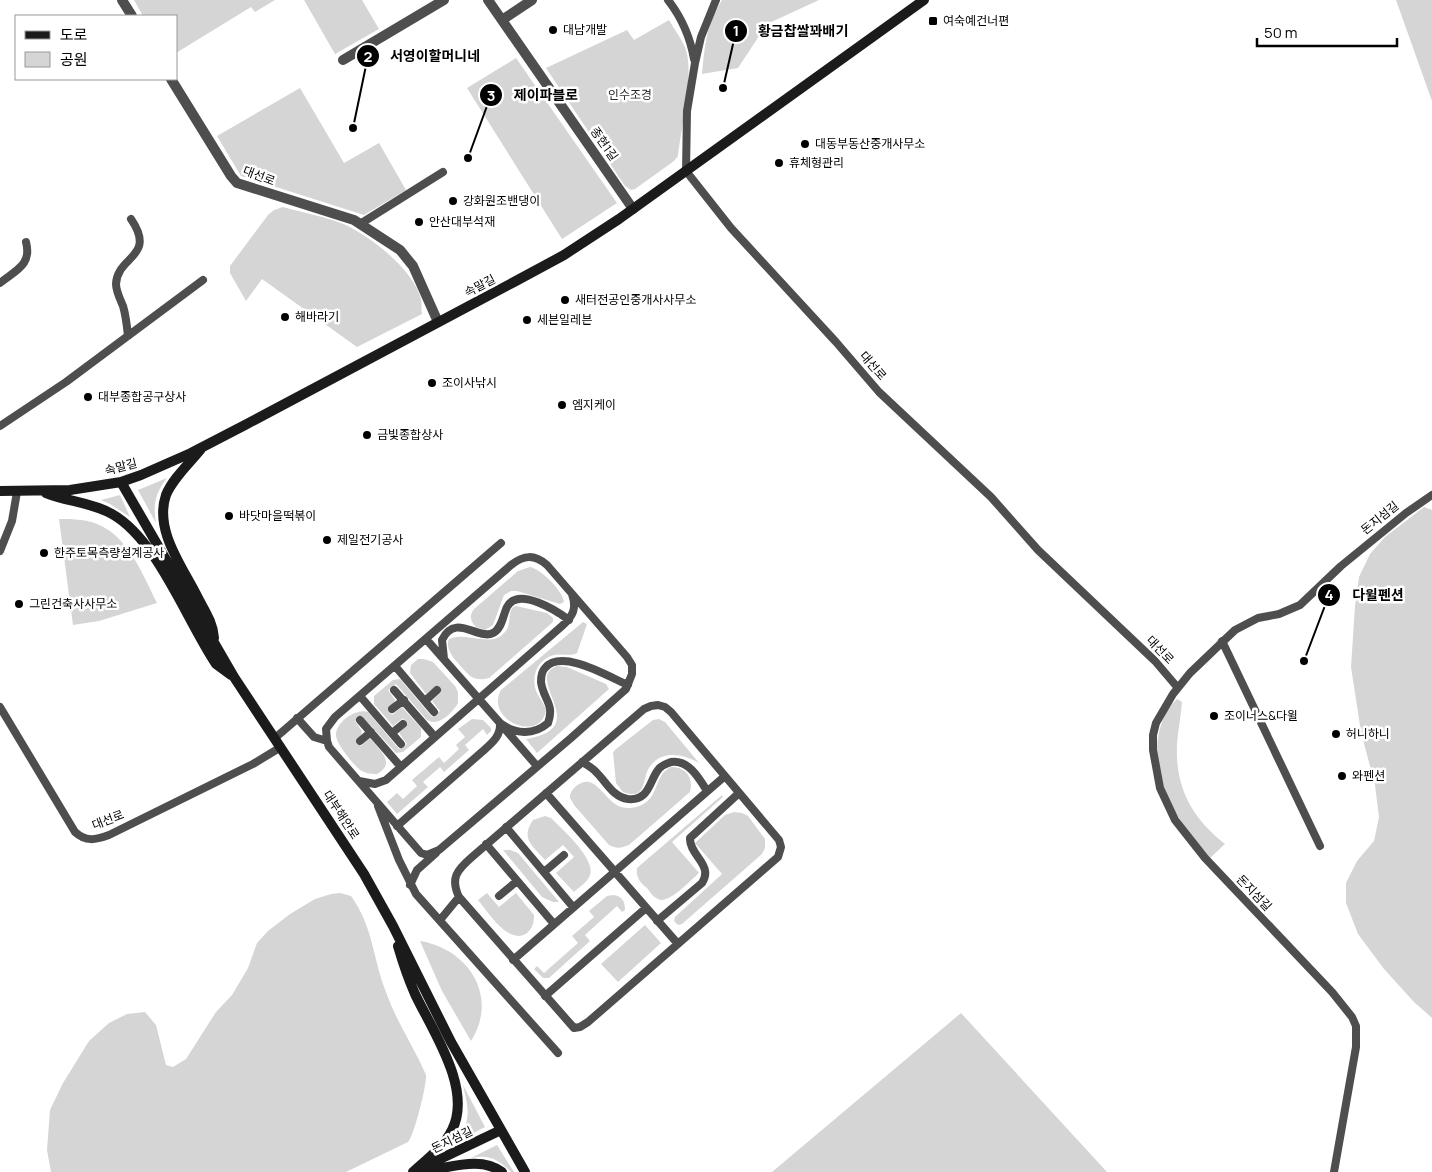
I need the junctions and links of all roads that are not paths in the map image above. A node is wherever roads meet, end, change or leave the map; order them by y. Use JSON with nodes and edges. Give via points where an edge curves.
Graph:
{"nodes":[{"id":1,"x":122,"y":0,"type":"edge"},
{"id":2,"x":444,"y":0,"type":"edge"},
{"id":3,"x":488,"y":0,"type":"edge"},
{"id":4,"x":532,"y":0,"type":"edge"},
{"id":5,"x":668,"y":0,"type":"edge"},
{"id":6,"x":716,"y":0,"type":"edge"},
{"id":7,"x":924,"y":0,"type":"edge"},
{"id":8,"x":131,"y":15,"type":"edge"},
{"id":9,"x":502,"y":20,"type":"junction"},
{"id":10,"x":343,"y":60,"type":"dead end"},
{"id":11,"x":695,"y":63,"type":"junction"},
{"id":12,"x":172,"y":80,"type":"edge"},
{"id":13,"x":686,"y":171,"type":"junction"},
{"id":14,"x":442,"y":172,"type":"dead end"},
{"id":15,"x":633,"y":209,"type":"junction"},
{"id":16,"x":131,"y":219,"type":"dead end"},
{"id":17,"x":360,"y":224,"type":"junction"},
{"id":18,"x":26,"y":242,"type":"dead end"},
{"id":19,"x":203,"y":280,"type":"dead end"},
{"id":20,"x":0,"y":283,"type":"edge"},
{"id":21,"x":438,"y":322,"type":"junction"},
{"id":22,"x":128,"y":336,"type":"junction"},
{"id":23,"x":0,"y":426,"type":"edge"},
{"id":24,"x":203,"y":447,"type":"junction"},
{"id":25,"x":121,"y":482,"type":"junction"},
{"id":26,"x":0,"y":491,"type":"edge"},
{"id":27,"x":17,"y":492,"type":"junction"},
{"id":28,"x":42,"y":492,"type":"junction"},
{"id":29,"x":1432,"y":495,"type":"edge"},
{"id":30,"x":501,"y":543,"type":"dead end"},
{"id":31,"x":0,"y":551,"type":"edge"},
{"id":32,"x":571,"y":592,"type":"junction"},
{"id":33,"x":569,"y":620,"type":"junction"},
{"id":34,"x":426,"y":639,"type":"junction"},
{"id":35,"x":1222,"y":641,"type":"junction"},
{"id":36,"x":215,"y":644,"type":"junction"},
{"id":37,"x":444,"y":660,"type":"junction"},
{"id":38,"x":394,"y":666,"type":"junction"},
{"id":39,"x":234,"y":677,"type":"junction"},
{"id":40,"x":628,"y":685,"type":"junction"},
{"id":41,"x":1178,"y":688,"type":"junction"},
{"id":42,"x":394,"y":690,"type":"dead end"},
{"id":43,"x":437,"y":690,"type":"dead end"},
{"id":44,"x":360,"y":696,"type":"junction"},
{"id":45,"x":478,"y":699,"type":"junction"},
{"id":46,"x":404,"y":700,"type":"junction"},
{"id":47,"x":425,"y":701,"type":"junction"},
{"id":48,"x":0,"y":707,"type":"edge"},
{"id":49,"x":392,"y":709,"type":"dead end"},
{"id":50,"x":434,"y":712,"type":"dead end"},
{"id":51,"x":297,"y":718,"type":"junction"},
{"id":52,"x":360,"y":720,"type":"dead end"},
{"id":53,"x":500,"y":723,"type":"junction"},
{"id":54,"x":403,"y":724,"type":"dead end"},
{"id":55,"x":371,"y":732,"type":"junction"},
{"id":56,"x":392,"y":733,"type":"junction"},
{"id":57,"x":435,"y":737,"type":"junction"},
{"id":58,"x":274,"y":738,"type":"junction"},
{"id":59,"x":327,"y":742,"type":"junction"},
{"id":60,"x":360,"y":742,"type":"dead end"},
{"id":61,"x":401,"y":744,"type":"dead end"},
{"id":62,"x":280,"y":748,"type":"junction"},
{"id":63,"x":582,"y":762,"type":"junction"},
{"id":64,"x":537,"y":766,"type":"junction"},
{"id":65,"x":401,"y":767,"type":"junction"},
{"id":66,"x":725,"y":776,"type":"junction"},
{"id":67,"x":358,"y":780,"type":"junction"},
{"id":68,"x":707,"y":791,"type":"junction"},
{"id":69,"x":546,"y":793,"type":"junction"},
{"id":70,"x":740,"y":793,"type":"junction"},
{"id":71,"x":376,"y":802,"type":"junction"},
{"id":72,"x":397,"y":826,"type":"junction"},
{"id":73,"x":506,"y":827,"type":"junction"},
{"id":74,"x":486,"y":844,"type":"junction"},
{"id":75,"x":1320,"y":846,"type":"dead end"},
{"id":76,"x":439,"y":850,"type":"junction"},
{"id":77,"x":564,"y":855,"type":"dead end"},
{"id":78,"x":615,"y":871,"type":"junction"},
{"id":79,"x":544,"y":872,"type":"junction"},
{"id":80,"x":517,"y":881,"type":"junction"},
{"id":81,"x":410,"y":885,"type":"junction"},
{"id":82,"x":499,"y":896,"type":"dead end"},
{"id":83,"x":460,"y":898,"type":"junction"},
{"id":84,"x":573,"y":907,"type":"junction"},
{"id":85,"x":646,"y":908,"type":"junction"},
{"id":86,"x":440,"y":920,"type":"junction"},
{"id":87,"x":657,"y":920,"type":"junction"},
{"id":88,"x":554,"y":924,"type":"junction"},
{"id":89,"x":393,"y":926,"type":"junction"},
{"id":90,"x":678,"y":944,"type":"junction"},
{"id":91,"x":513,"y":960,"type":"junction"},
{"id":92,"x":545,"y":996,"type":"junction"},
{"id":93,"x":558,"y":1053,"type":"dead end"},
{"id":94,"x":500,"y":1130,"type":"junction"},
{"id":95,"x":414,"y":1172,"type":"edge"},
{"id":96,"x":502,"y":1172,"type":"edge"},
{"id":97,"x":524,"y":1172,"type":"edge"},
{"id":98,"x":1334,"y":1172,"type":"edge"}],
"edges":[{"from":1,"to":8,"type":"street"},
{"from":2,"to":10,"type":"street"},
{"from":3,"to":9,"type":"street","name":"종현1길"},
{"from":4,"to":9,"type":"street"},
{"from":5,"to":11,"type":"lane","via":[[685,26]]},
{"from":6,"to":11,"type":"lane","via":[[701,37]]},
{"from":7,"to":13,"type":"street","name":"속말길"},
{"from":9,"to":15,"type":"street","name":"종현1길"},
{"from":11,"to":13,"type":"lane","via":[[688,111]]},
{"from":12,"to":17,"type":"street","name":"대선로","via":[[237,183]]},
{"from":13,"to":15,"type":"street","name":"속말길"},
{"from":13,"to":41,"type":"lane","name":"대선로","via":[[731,228],[879,392],[991,497],[1038,550]]},
{"from":14,"to":17,"type":"lane"},
{"from":15,"to":21,"type":"street","name":"속말길","via":[[550,263]]},
{"from":16,"to":22,"type":"lane","via":[[140,237],[139,245],[118,275],[116,285]]},
{"from":17,"to":21,"type":"street","name":"대선로","via":[[400,250],[413,266]]},
{"from":18,"to":20,"type":"lane","via":[[27,260]]},
{"from":19,"to":22,"type":"lane"},
{"from":21,"to":24,"type":"street","name":"속말길"},
{"from":22,"to":23,"type":"lane"},
{"from":24,"to":25,"type":"street","name":"속말길"},
{"from":24,"to":36,"type":"street","via":[[171,486],[163,522],[174,554],[209,618]]},
{"from":25,"to":28,"type":"street","name":"속말길"},
{"from":25,"to":36,"type":"street","name":"대부해안로"},
{"from":26,"to":27,"type":"street","name":"속말길"},
{"from":27,"to":28,"type":"street","name":"속말길"},
{"from":27,"to":31,"type":"lane","via":[[12,521]]},
{"from":28,"to":39,"type":"street","via":[[96,506],[127,524],[149,549],[216,664]]},
{"from":29,"to":35,"type":"lane","name":"돈지섬길","via":[[1341,566],[1300,605],[1247,622]]},
{"from":30,"to":51,"type":"lane"},
{"from":32,"to":33,"type":"lane","via":[[575,604]]},
{"from":32,"to":34,"type":"lane","via":[[539,558],[525,557],[511,565]]},
{"from":32,"to":40,"type":"lane","via":[[632,665]]},
{"from":33,"to":37,"type":"lane","via":[[549,607],[526,599],[515,600],[508,606],[493,634],[466,628],[447,632],[442,640]]},
{"from":33,"to":45,"type":"lane"},
{"from":34,"to":37,"type":"lane"},
{"from":34,"to":38,"type":"lane"},
{"from":35,"to":41,"type":"lane","name":"돈지섬길"},
{"from":35,"to":75,"type":"lane"},
{"from":36,"to":39,"type":"street","name":"대부해안로"},
{"from":37,"to":45,"type":"lane"},
{"from":38,"to":44,"type":"lane"},
{"from":38,"to":47,"type":"lane"},
{"from":39,"to":58,"type":"street","name":"대부해안로"},
{"from":40,"to":53,"type":"lane","via":[[576,663],[558,660],[547,666],[541,677],[551,710],[548,723],[536,731],[524,732],[514,731]]},
{"from":40,"to":64,"type":"lane"},
{"from":41,"to":98,"type":"lane","name":"돈지섬길","via":[[1156,722],[1153,735],[1158,778],[1171,813],[1205,858],[1345,1007],[1356,1026],[1356,1048]]},
{"from":42,"to":46,"type":"lane"},
{"from":43,"to":47,"type":"lane"},
{"from":44,"to":56,"type":"lane"},
{"from":44,"to":59,"type":"lane","via":[[329,724]]},
{"from":45,"to":53,"type":"lane"},
{"from":45,"to":57,"type":"lane"},
{"from":46,"to":49,"type":"lane"},
{"from":46,"to":57,"type":"lane"},
{"from":47,"to":50,"type":"lane"},
{"from":48,"to":62,"type":"lane","name":"대선로","via":[[75,832],[88,840],[109,836]]},
{"from":51,"to":58,"type":"lane"},
{"from":51,"to":59,"type":"lane","via":[[314,737]]},
{"from":52,"to":55,"type":"lane"},
{"from":53,"to":64,"type":"lane"},
{"from":53,"to":72,"type":"lane","via":[[495,739]]},
{"from":54,"to":56,"type":"lane"},
{"from":55,"to":60,"type":"lane"},
{"from":55,"to":65,"type":"lane"},
{"from":56,"to":61,"type":"lane"},
{"from":57,"to":65,"type":"lane"},
{"from":58,"to":62,"type":"street","name":"대부해안로"},
{"from":59,"to":67,"type":"lane"},
{"from":62,"to":89,"type":"street","name":"대부해안로","via":[[364,874]]},
{"from":63,"to":66,"type":"lane","via":[[644,709],[658,705],[672,712]]},
{"from":63,"to":68,"type":"lane","via":[[596,771],[614,794],[622,798],[637,799],[644,795],[660,768],[674,762],[682,762],[689,768]]},
{"from":63,"to":69,"type":"lane"},
{"from":64,"to":76,"type":"lane"},
{"from":65,"to":67,"type":"lane","via":[[381,783]]},
{"from":66,"to":68,"type":"lane"},
{"from":66,"to":70,"type":"lane"},
{"from":67,"to":71,"type":"lane"},
{"from":68,"to":78,"type":"lane"},
{"from":69,"to":73,"type":"lane"},
{"from":69,"to":78,"type":"lane"},
{"from":70,"to":87,"type":"lane","via":[[690,838],[689,844],[703,864],[706,877]]},
{"from":70,"to":90,"type":"lane","via":[[780,840],[781,852]]},
{"from":71,"to":72,"type":"lane"},
{"from":71,"to":81,"type":"lane"},
{"from":72,"to":76,"type":"lane","via":[[421,853],[434,854]]},
{"from":73,"to":74,"type":"lane"},
{"from":73,"to":79,"type":"lane"},
{"from":74,"to":80,"type":"lane"},
{"from":74,"to":83,"type":"lane","via":[[457,873],[454,881]]},
{"from":76,"to":81,"type":"lane","via":[[417,870]]},
{"from":77,"to":79,"type":"lane"},
{"from":78,"to":84,"type":"lane"},
{"from":78,"to":85,"type":"lane"},
{"from":79,"to":84,"type":"lane"},
{"from":80,"to":82,"type":"lane"},
{"from":80,"to":88,"type":"lane"},
{"from":81,"to":86,"type":"lane"},
{"from":83,"to":86,"type":"lane"},
{"from":83,"to":91,"type":"lane"},
{"from":84,"to":88,"type":"lane"},
{"from":85,"to":87,"type":"lane"},
{"from":85,"to":92,"type":"lane"},
{"from":86,"to":93,"type":"lane"},
{"from":87,"to":90,"type":"lane"},
{"from":88,"to":91,"type":"lane"},
{"from":89,"to":94,"type":"street","name":"대부해안로","via":[[435,1013]]},
{"from":89,"to":95,"type":"street","via":[[406,974],[442,1048],[458,1095],[458,1115],[452,1130]]},
{"from":90,"to":92,"type":"lane","via":[[580,1028],[570,1025]]},
{"from":91,"to":92,"type":"lane"},
{"from":94,"to":95,"type":"street","name":"돈지섬길"},
{"from":94,"to":97,"type":"street","name":"대부해안로"},
{"from":95,"to":96,"type":"street","via":[[475,1163]]}]}
